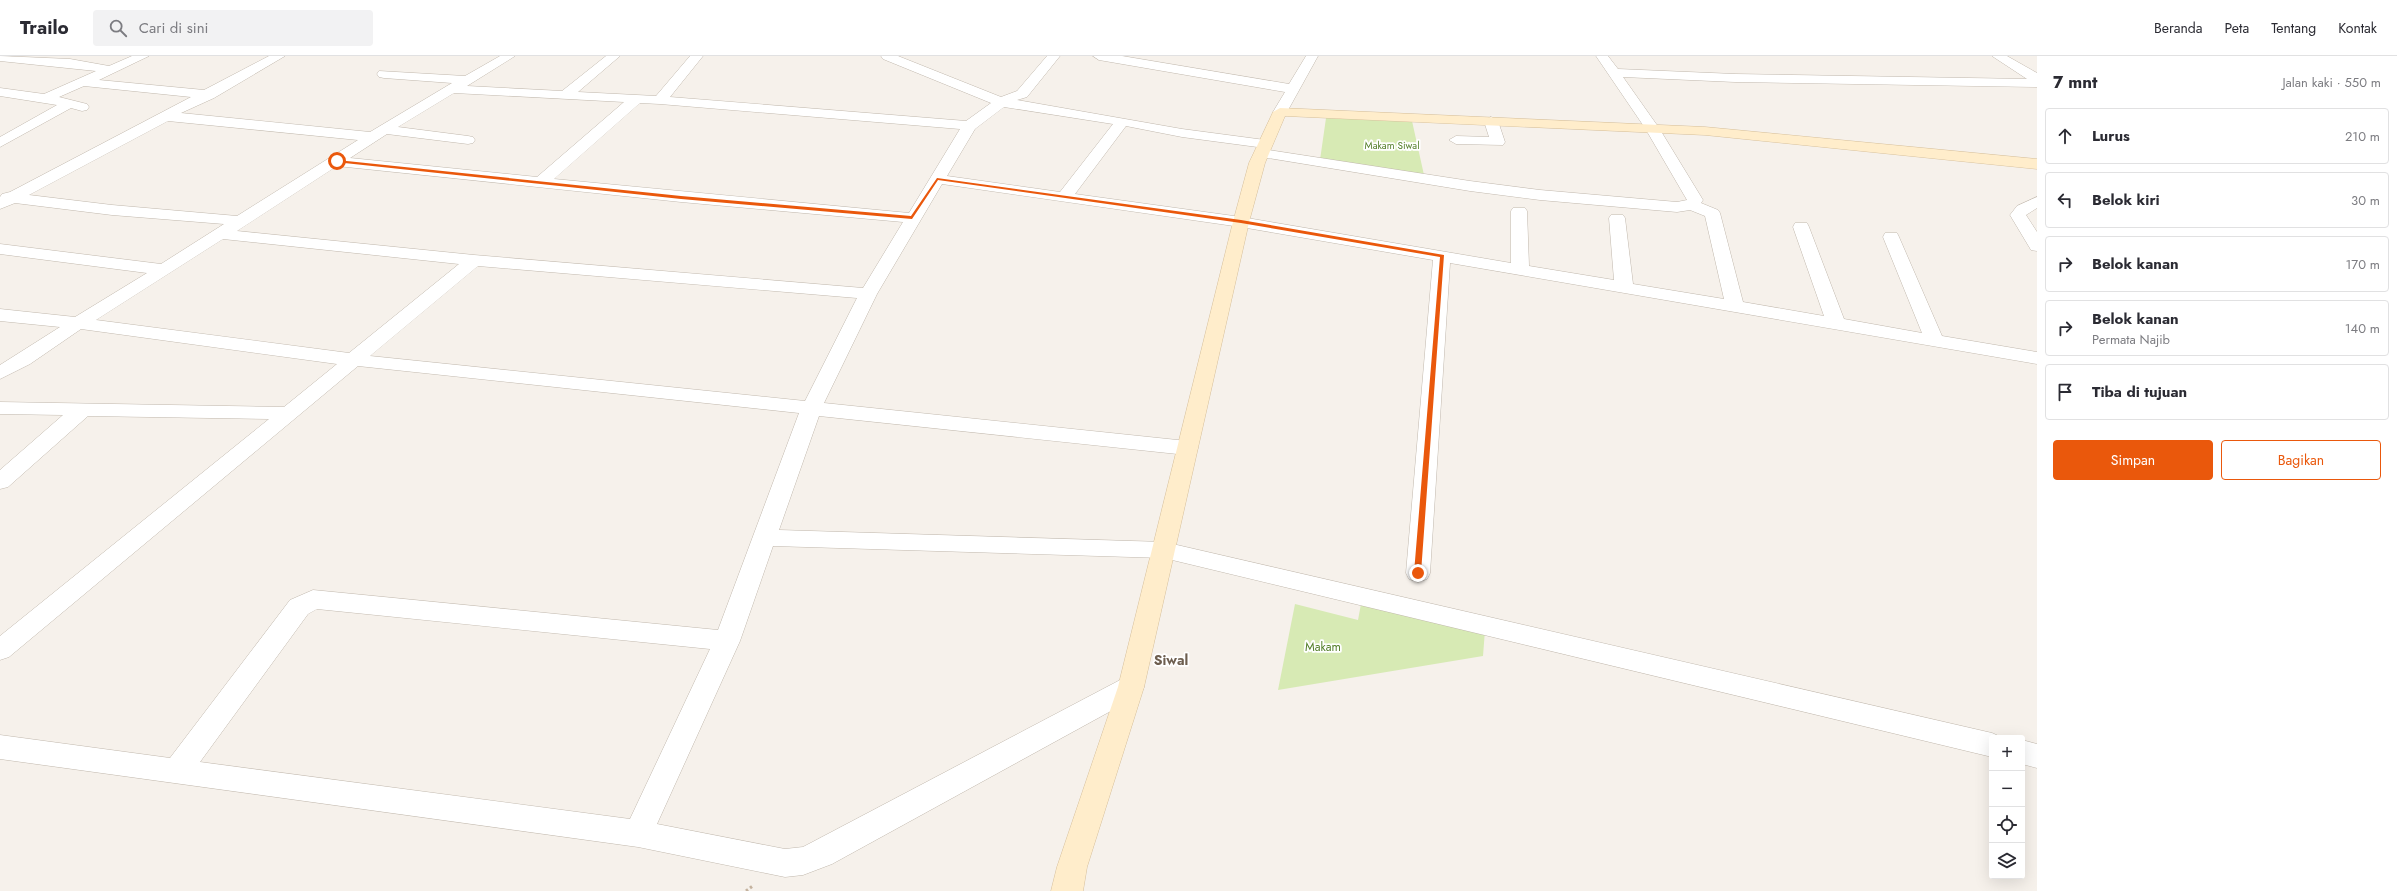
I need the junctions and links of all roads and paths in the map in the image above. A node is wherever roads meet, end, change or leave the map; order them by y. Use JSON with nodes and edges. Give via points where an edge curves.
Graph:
{"nodes":[{"id":1,"x":143,"y":56,"type":"edge"},
{"id":2,"x":254,"y":56,"type":"edge"},
{"id":3,"x":509,"y":56,"type":"edge"},
{"id":4,"x":614,"y":56,"type":"edge"},
{"id":5,"x":697,"y":56,"type":"edge"},
{"id":6,"x":891,"y":56,"type":"edge"},
{"id":7,"x":1054,"y":56,"type":"edge"},
{"id":8,"x":1099,"y":56,"type":"edge"},
{"id":9,"x":1312,"y":56,"type":"edge"},
{"id":10,"x":1602,"y":56,"type":"edge"},
{"id":11,"x":1998,"y":56,"type":"edge"},
{"id":12,"x":0,"y":57,"type":"edge"},
{"id":13,"x":276,"y":58,"type":"edge"},
{"id":14,"x":111,"y":70,"type":"junction"},
{"id":15,"x":1612,"y":73,"type":"junction"},
{"id":16,"x":384,"y":74,"type":"dead end"},
{"id":17,"x":2037,"y":79,"type":"edge"},
{"id":18,"x":466,"y":80,"type":"junction"},
{"id":19,"x":81,"y":82,"type":"junction"},
{"id":20,"x":2037,"y":83,"type":"edge"},
{"id":21,"x":452,"y":89,"type":"junction"},
{"id":22,"x":1293,"y":89,"type":"junction"},
{"id":23,"x":0,"y":92,"type":"edge"},
{"id":24,"x":209,"y":95,"type":"junction"},
{"id":25,"x":565,"y":95,"type":"junction"},
{"id":26,"x":46,"y":98,"type":"junction"},
{"id":27,"x":636,"y":99,"type":"junction"},
{"id":28,"x":660,"y":100,"type":"junction"},
{"id":29,"x":1001,"y":102,"type":"junction"},
{"id":30,"x":1280,"y":112,"type":"junction"},
{"id":31,"x":165,"y":116,"type":"junction"},
{"id":32,"x":1122,"y":121,"type":"junction"},
{"id":33,"x":1491,"y":121,"type":"junction"},
{"id":34,"x":969,"y":126,"type":"junction"},
{"id":35,"x":1652,"y":128,"type":"junction"},
{"id":36,"x":381,"y":133,"type":"junction"},
{"id":37,"x":468,"y":140,"type":"dead end"},
{"id":38,"x":1456,"y":140,"type":"dead end"},
{"id":39,"x":0,"y":142,"type":"edge"},
{"id":40,"x":1264,"y":148,"type":"junction"},
{"id":41,"x":337,"y":161,"type":"junction"},
{"id":42,"x":2037,"y":164,"type":"edge"},
{"id":43,"x":937,"y":179,"type":"junction"},
{"id":44,"x":541,"y":182,"type":"junction"},
{"id":45,"x":1064,"y":197,"type":"junction"},
{"id":46,"x":4,"y":199,"type":"edge"},
{"id":47,"x":2037,"y":202,"type":"edge"},
{"id":48,"x":1691,"y":205,"type":"junction"},
{"id":49,"x":1519,"y":211,"type":"dead end"},
{"id":50,"x":912,"y":218,"type":"junction"},
{"id":51,"x":1617,"y":218,"type":"dead end"},
{"id":52,"x":240,"y":221,"type":"junction"},
{"id":53,"x":1241,"y":222,"type":"junction"},
{"id":54,"x":1801,"y":227,"type":"dead end"},
{"id":55,"x":222,"y":234,"type":"junction"},
{"id":56,"x":1891,"y":237,"type":"dead end"},
{"id":57,"x":2037,"y":246,"type":"edge"},
{"id":58,"x":0,"y":249,"type":"edge"},
{"id":59,"x":1442,"y":256,"type":"junction"},
{"id":60,"x":474,"y":260,"type":"junction"},
{"id":61,"x":165,"y":270,"type":"junction"},
{"id":62,"x":1520,"y":270,"type":"junction"},
{"id":63,"x":1624,"y":287,"type":"junction"},
{"id":64,"x":868,"y":294,"type":"junction"},
{"id":65,"x":1735,"y":306,"type":"junction"},
{"id":66,"x":0,"y":315,"type":"edge"},
{"id":67,"x":79,"y":323,"type":"junction"},
{"id":68,"x":1836,"y":324,"type":"junction"},
{"id":69,"x":1935,"y":341,"type":"junction"},
{"id":70,"x":2037,"y":358,"type":"edge"},
{"id":71,"x":354,"y":360,"type":"junction"},
{"id":72,"x":0,"y":373,"type":"edge"},
{"id":73,"x":812,"y":407,"type":"junction"},
{"id":74,"x":0,"y":408,"type":"edge"},
{"id":75,"x":82,"y":410,"type":"junction"},
{"id":76,"x":289,"y":413,"type":"junction"},
{"id":77,"x":1187,"y":448,"type":"junction"},
{"id":78,"x":0,"y":482,"type":"edge"},
{"id":79,"x":766,"y":538,"type":"junction"},
{"id":80,"x":1164,"y":550,"type":"junction"},
{"id":81,"x":1418,"y":573,"type":"dead end"},
{"id":82,"x":728,"y":641,"type":"junction"},
{"id":83,"x":0,"y":650,"type":"edge"},
{"id":84,"x":1132,"y":687,"type":"junction"},
{"id":85,"x":1989,"y":744,"type":"edge"},
{"id":86,"x":0,"y":746,"type":"edge"},
{"id":87,"x":2025,"y":753,"type":"edge"},
{"id":88,"x":2037,"y":756,"type":"edge"},
{"id":89,"x":176,"y":772,"type":"junction"},
{"id":90,"x":638,"y":834,"type":"junction"},
{"id":91,"x":1066,"y":891,"type":"edge"}],
"edges":[{"from":1,"to":14,"type":"street"},
{"from":2,"to":13,"type":"street"},
{"from":3,"to":18,"type":"street"},
{"from":4,"to":25,"type":"street"},
{"from":5,"to":28,"type":"street"},
{"from":6,"to":29,"type":"street"},
{"from":7,"to":29,"type":"street","via":[[1022,94]]},
{"from":8,"to":22,"type":"street"},
{"from":9,"to":22,"type":"street"},
{"from":10,"to":15,"type":"street"},
{"from":11,"to":17,"type":"street"},
{"from":12,"to":14,"type":"street","via":[[70,63]]},
{"from":13,"to":24,"type":"street"},
{"from":14,"to":19,"type":"street"},
{"from":15,"to":20,"type":"street","via":[[1735,78]]},
{"from":15,"to":35,"type":"street"},
{"from":16,"to":18,"type":"street"},
{"from":18,"to":21,"type":"street"},
{"from":19,"to":24,"type":"street"},
{"from":19,"to":26,"type":"street"},
{"from":21,"to":25,"type":"street"},
{"from":21,"to":36,"type":"street"},
{"from":22,"to":30,"type":"street"},
{"from":23,"to":26,"type":"street"},
{"from":24,"to":31,"type":"street"},
{"from":25,"to":27,"type":"street"},
{"from":26,"to":39,"type":"street","via":[[75,106]]},
{"from":27,"to":28,"type":"street"},
{"from":27,"to":44,"type":"street"},
{"from":28,"to":34,"type":"street"},
{"from":29,"to":32,"type":"street"},
{"from":29,"to":34,"type":"street"},
{"from":30,"to":33,"type":"street"},
{"from":30,"to":40,"type":"street"},
{"from":31,"to":36,"type":"street"},
{"from":31,"to":46,"type":"street"},
{"from":32,"to":40,"type":"street"},
{"from":32,"to":45,"type":"street"},
{"from":33,"to":35,"type":"street"},
{"from":33,"to":38,"type":"street","via":[[1498,142]]},
{"from":34,"to":43,"type":"street"},
{"from":35,"to":42,"type":"street","via":[[1820,141]]},
{"from":35,"to":48,"type":"street","via":[[1695,200]]},
{"from":36,"to":37,"type":"street"},
{"from":36,"to":41,"type":"street"},
{"from":40,"to":48,"type":"street","via":[[1540,195]]},
{"from":40,"to":53,"type":"street"},
{"from":41,"to":44,"type":"street"},
{"from":41,"to":52,"type":"street"},
{"from":43,"to":45,"type":"street"},
{"from":43,"to":50,"type":"street"},
{"from":44,"to":50,"type":"street"},
{"from":45,"to":53,"type":"street"},
{"from":46,"to":52,"type":"street"},
{"from":47,"to":57,"type":"street","via":[[2023,209],[2018,215]]},
{"from":48,"to":65,"type":"street","via":[[1712,213]]},
{"from":49,"to":62,"type":"street"},
{"from":50,"to":64,"type":"street"},
{"from":51,"to":63,"type":"street"},
{"from":52,"to":55,"type":"street"},
{"from":53,"to":59,"type":"street"},
{"from":53,"to":77,"type":"street"},
{"from":54,"to":68,"type":"street"},
{"from":55,"to":60,"type":"street"},
{"from":55,"to":61,"type":"street"},
{"from":56,"to":69,"type":"street"},
{"from":58,"to":61,"type":"street"},
{"from":59,"to":62,"type":"street"},
{"from":59,"to":81,"type":"street"},
{"from":60,"to":64,"type":"street"},
{"from":60,"to":71,"type":"street"},
{"from":61,"to":67,"type":"street"},
{"from":62,"to":63,"type":"street"},
{"from":63,"to":65,"type":"street"},
{"from":64,"to":73,"type":"street"},
{"from":65,"to":68,"type":"street"},
{"from":66,"to":67,"type":"street"},
{"from":67,"to":71,"type":"street"},
{"from":67,"to":72,"type":"street"},
{"from":68,"to":69,"type":"street"},
{"from":69,"to":70,"type":"street"},
{"from":71,"to":73,"type":"street"},
{"from":71,"to":76,"type":"street"},
{"from":73,"to":77,"type":"street"},
{"from":73,"to":79,"type":"street"},
{"from":74,"to":75,"type":"street"},
{"from":75,"to":76,"type":"street"},
{"from":75,"to":78,"type":"street"},
{"from":76,"to":83,"type":"street"},
{"from":77,"to":80,"type":"street"},
{"from":79,"to":80,"type":"street"},
{"from":79,"to":82,"type":"street"},
{"from":80,"to":84,"type":"street"},
{"from":80,"to":85,"type":"street"},
{"from":82,"to":89,"type":"street","via":[[313,599],[300,608]]},
{"from":82,"to":90,"type":"street"},
{"from":84,"to":90,"type":"street","via":[[821,854],[803,861],[785,862]]},
{"from":84,"to":91,"type":"street"},
{"from":86,"to":89,"type":"street"},
{"from":87,"to":88,"type":"street"},
{"from":89,"to":90,"type":"street"}]}
